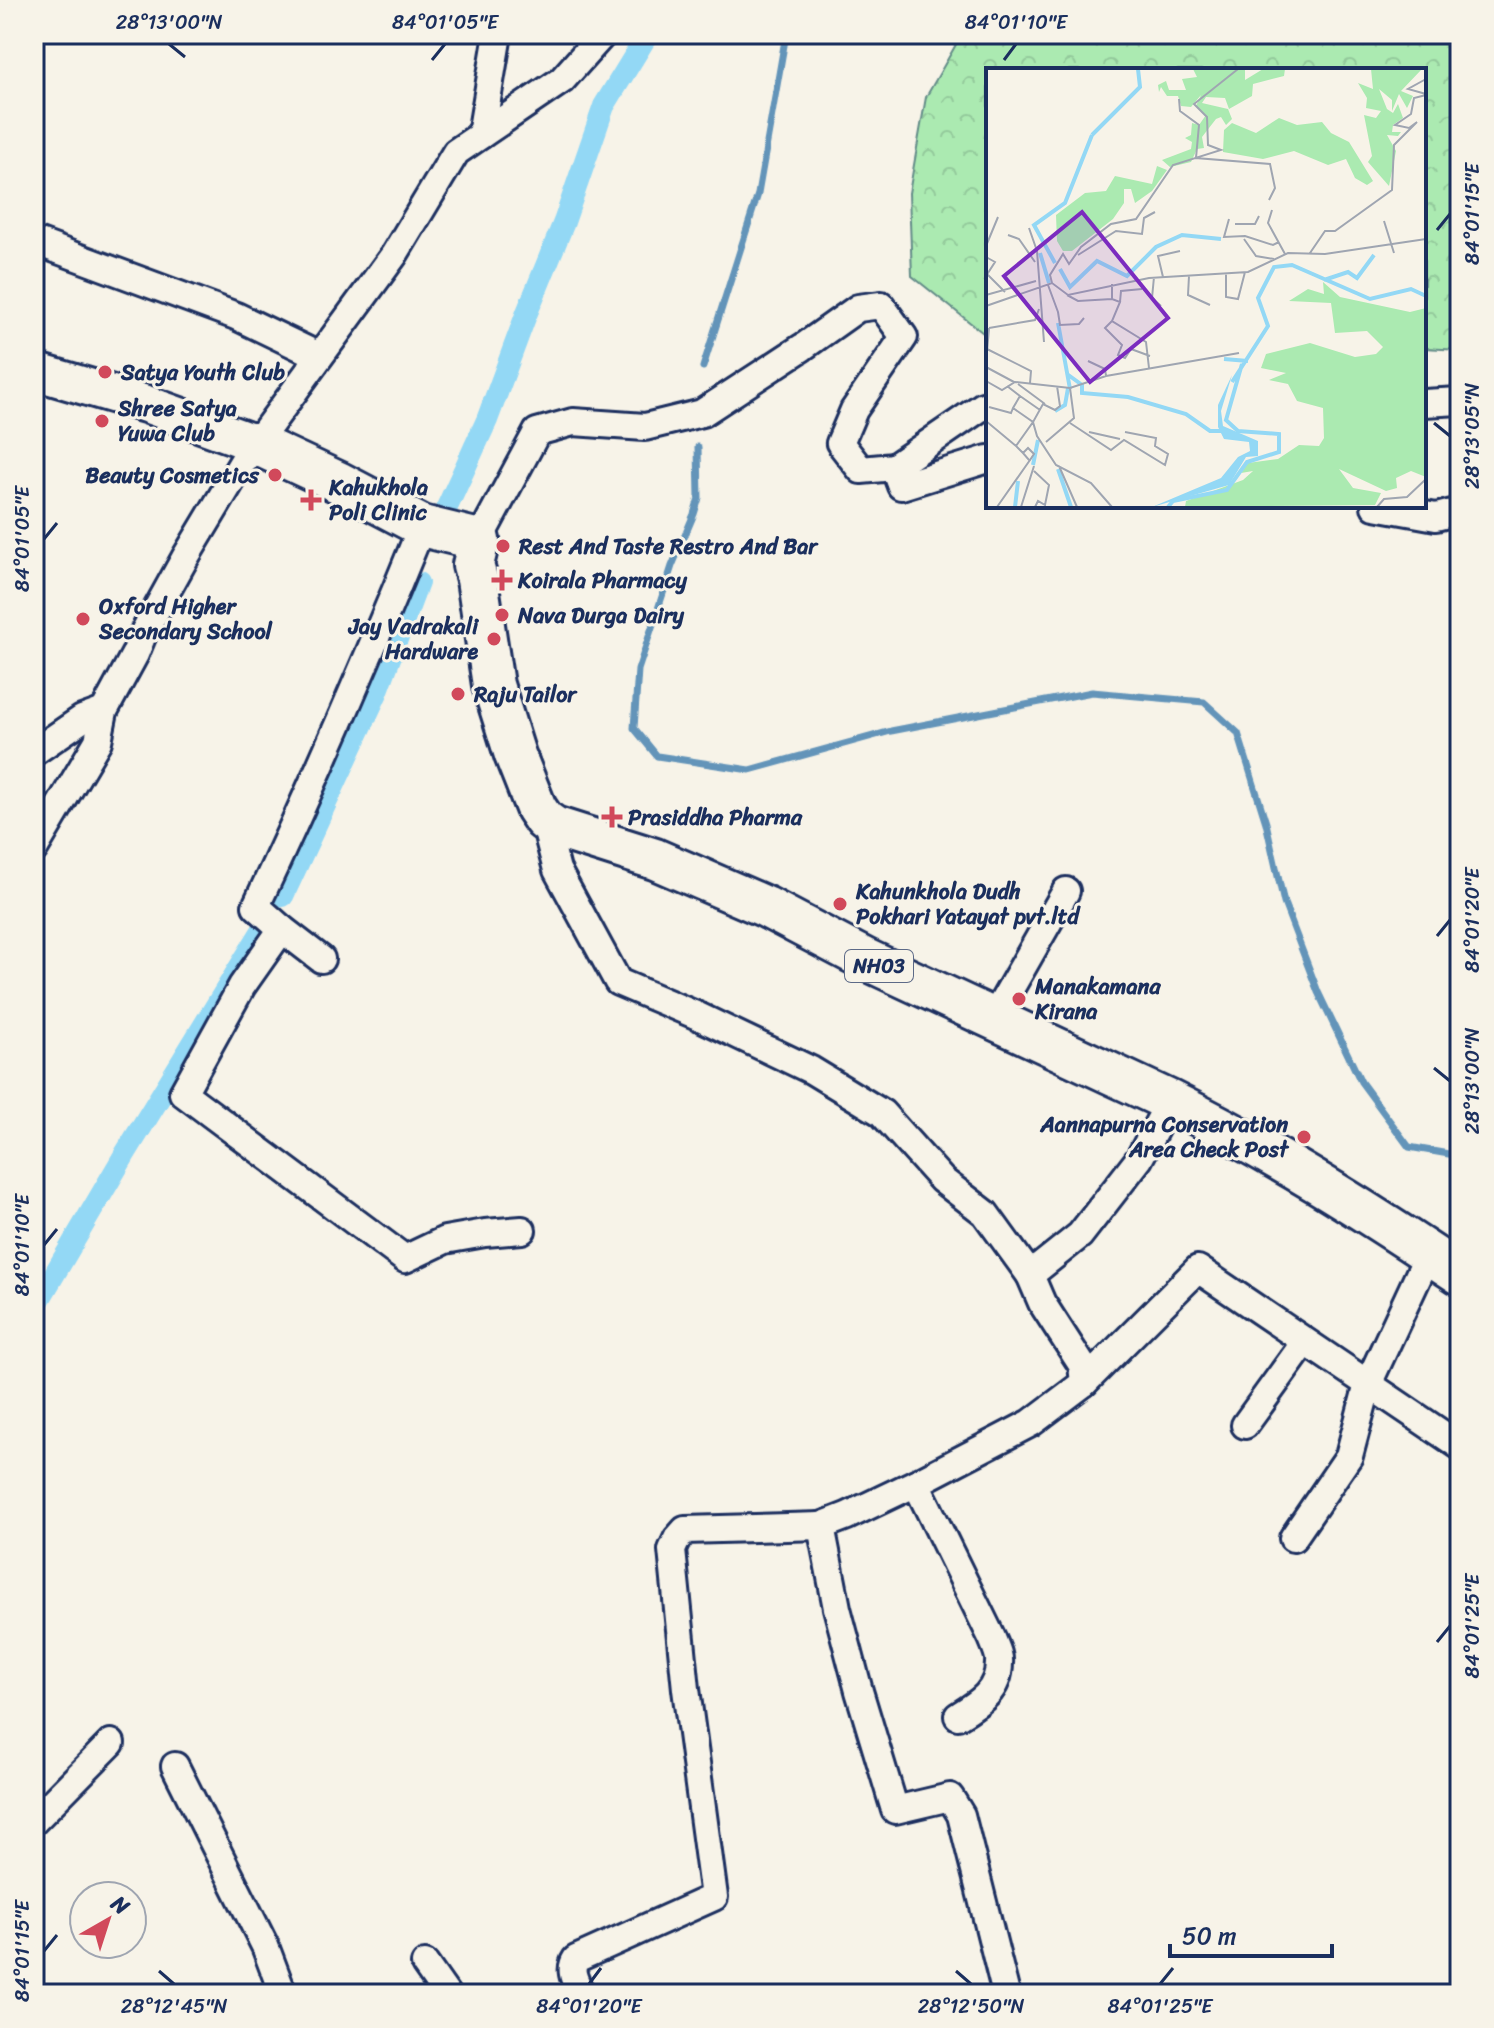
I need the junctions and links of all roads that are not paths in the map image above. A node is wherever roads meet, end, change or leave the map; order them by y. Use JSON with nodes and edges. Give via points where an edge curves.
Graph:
{"nodes":[{"id":1,"x":498,"y":34,"type":"edge"},
{"id":2,"x":603,"y":34,"type":"edge"},
{"id":3,"x":481,"y":135,"type":"junction"},
{"id":4,"x":34,"y":241,"type":"edge"},
{"id":5,"x":319,"y":356,"type":"junction"},
{"id":6,"x":34,"y":371,"type":"edge"},
{"id":7,"x":1460,"y":401,"type":"edge"},
{"id":8,"x":1426,"y":403,"type":"edge"},
{"id":9,"x":986,"y":405,"type":"edge"},
{"id":10,"x":254,"y":443,"type":"junction"},
{"id":11,"x":986,"y":460,"type":"edge"},
{"id":12,"x":894,"y":467,"type":"junction"},
{"id":13,"x":1386,"y":508,"type":"edge"},
{"id":14,"x":1460,"y":511,"type":"edge"},
{"id":15,"x":422,"y":526,"type":"junction"},
{"id":16,"x":479,"y":540,"type":"junction"},
{"id":17,"x":104,"y":711,"type":"junction"},
{"id":18,"x":34,"y":752,"type":"edge"},
{"id":19,"x":544,"y":820,"type":"junction"},
{"id":20,"x":34,"y":849,"type":"edge"},
{"id":21,"x":1066,"y":891,"type":"dead end"},
{"id":22,"x":282,"y":929,"type":"junction"},
{"id":23,"x":321,"y":959,"type":"dead end"},
{"id":24,"x":993,"y":1019,"type":"junction"},
{"id":25,"x":1170,"y":1101,"type":"junction"},
{"id":26,"x":522,"y":1230,"type":"dead end"},
{"id":27,"x":1445,"y":1263,"type":"edge"},
{"id":28,"x":1030,"y":1275,"type":"junction"},
{"id":29,"x":1305,"y":1342,"type":"junction"},
{"id":30,"x":1084,"y":1383,"type":"junction"},
{"id":31,"x":1368,"y":1384,"type":"junction"},
{"id":32,"x":1245,"y":1425,"type":"dead end"},
{"id":33,"x":1460,"y":1446,"type":"edge"},
{"id":34,"x":916,"y":1483,"type":"junction"},
{"id":35,"x":821,"y":1526,"type":"junction"},
{"id":36,"x":1293,"y":1538,"type":"dead end"},
{"id":37,"x":958,"y":1716,"type":"dead end"},
{"id":38,"x":111,"y":1743,"type":"dead end"},
{"id":39,"x":175,"y":1766,"type":"dead end"},
{"id":40,"x":34,"y":1821,"type":"edge"},
{"id":41,"x":425,"y":1964,"type":"dead end"},
{"id":42,"x":283,"y":1994,"type":"edge"},
{"id":43,"x":446,"y":1994,"type":"edge"},
{"id":44,"x":581,"y":1994,"type":"edge"},
{"id":45,"x":1006,"y":1994,"type":"edge"}],
"edges":[{"from":1,"to":3,"type":"street"},
{"from":2,"to":3,"type":"street","via":[[562,80]]},
{"from":3,"to":5,"type":"street","via":[[456,152],[394,255]]},
{"from":4,"to":5,"type":"street","via":[[236,316]]},
{"from":5,"to":10,"type":"street"},
{"from":6,"to":10,"type":"main road"},
{"from":7,"to":8,"type":"street"},
{"from":9,"to":12,"type":"street"},
{"from":10,"to":15,"type":"main road"},
{"from":10,"to":17,"type":"street","via":[[185,558]]},
{"from":11,"to":12,"type":"street","via":[[901,486]]},
{"from":12,"to":16,"type":"street","via":[[861,470],[840,443],[854,410],[904,337],[881,305],[858,308],[702,413],[645,427],[573,422],[537,432]]},
{"from":13,"to":14,"type":"street","via":[[1436,517]]},
{"from":15,"to":16,"type":"main road"},
{"from":15,"to":22,"type":"street","via":[[256,906]]},
{"from":16,"to":19,"type":"main road","via":[[473,565],[493,685],[515,755]]},
{"from":17,"to":18,"type":"street","via":[[82,719]]},
{"from":17,"to":20,"type":"street","via":[[98,741]]},
{"from":19,"to":24,"type":"main road","number":"NH03","via":[[655,859],[766,907]]},
{"from":19,"to":28,"type":"street","via":[[557,870],[618,982],[811,1070],[882,1113],[942,1180],[985,1213]]},
{"from":21,"to":24,"type":"street"},
{"from":22,"to":23,"type":"street"},
{"from":22,"to":26,"type":"street","via":[[242,986],[183,1093],[405,1259],[445,1240]]},
{"from":24,"to":25,"type":"main road","number":"NH03"},
{"from":25,"to":27,"type":"main road","number":"NH03","via":[[1293,1168]]},
{"from":25,"to":28,"type":"street","via":[[1139,1159],[1080,1235]]},
{"from":27,"to":31,"type":"street"},
{"from":28,"to":30,"type":"street","via":[[1082,1365]]},
{"from":29,"to":30,"type":"street","via":[[1198,1269]]},
{"from":29,"to":31,"type":"street"},
{"from":29,"to":32,"type":"street"},
{"from":30,"to":34,"type":"street","via":[[1031,1423]]},
{"from":31,"to":33,"type":"street"},
{"from":31,"to":36,"type":"street","via":[[1349,1456]]},
{"from":34,"to":35,"type":"street"},
{"from":34,"to":37,"type":"street","via":[[1000,1661],[984,1700]]},
{"from":35,"to":44,"type":"street","via":[[685,1530],[677,1539],[672,1550],[684,1674],[714,1897],[576,1959],[572,1972]]},
{"from":35,"to":45,"type":"street","via":[[837,1608],[895,1810],[950,1797],[961,1815]]},
{"from":38,"to":40,"type":"street"},
{"from":39,"to":42,"type":"street","via":[[265,1946]]},
{"from":41,"to":43,"type":"street"}]}
